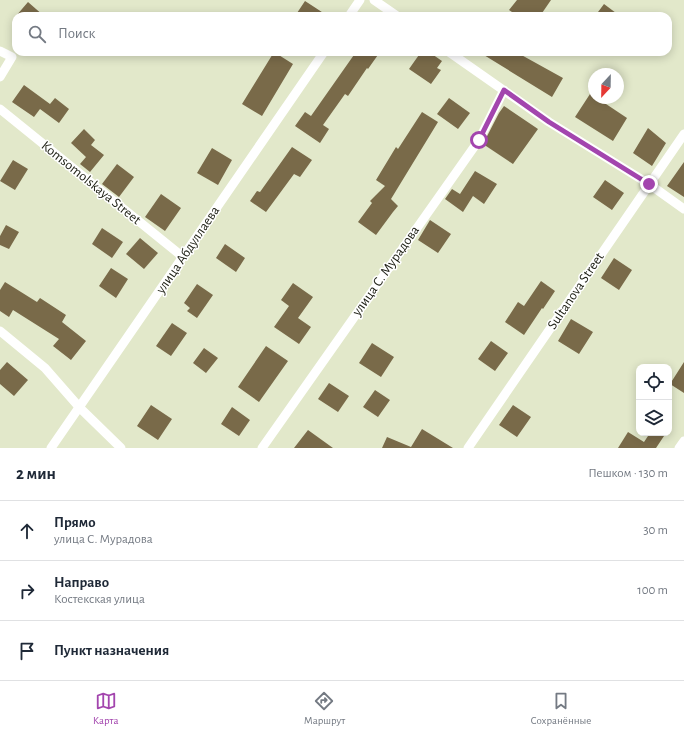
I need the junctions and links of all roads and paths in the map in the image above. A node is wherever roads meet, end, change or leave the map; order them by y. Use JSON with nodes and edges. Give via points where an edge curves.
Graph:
{"nodes":[{"id":1,"x":360,"y":0,"type":"edge"},
{"id":2,"x":374,"y":0,"type":"edge"},
{"id":3,"x":352,"y":12,"type":"edge"},
{"id":4,"x":391,"y":12,"type":"edge"},
{"id":5,"x":0,"y":51,"type":"edge"},
{"id":6,"x":321,"y":56,"type":"edge"},
{"id":7,"x":455,"y":56,"type":"edge"},
{"id":8,"x":0,"y":77,"type":"edge"},
{"id":9,"x":504,"y":90,"type":"junction"},
{"id":10,"x":0,"y":109,"type":"edge"},
{"id":11,"x":684,"y":134,"type":"edge"},
{"id":12,"x":649,"y":184,"type":"junction"},
{"id":13,"x":684,"y":208,"type":"edge"},
{"id":14,"x":183,"y":257,"type":"junction"},
{"id":15,"x":0,"y":331,"type":"edge"},
{"id":16,"x":80,"y":408,"type":"junction"},
{"id":17,"x":684,"y":441,"type":"edge"},
{"id":18,"x":51,"y":448,"type":"edge"},
{"id":19,"x":121,"y":448,"type":"edge"},
{"id":20,"x":262,"y":448,"type":"edge"},
{"id":21,"x":468,"y":448,"type":"edge"},
{"id":22,"x":679,"y":448,"type":"edge"}],
"edges":[{"from":1,"to":3,"type":"street"},
{"from":2,"to":4,"type":"street"},
{"from":5,"to":8,"type":"street","via":[[12,57]]},
{"from":6,"to":14,"type":"street","name":"улица Абдуллаева"},
{"from":7,"to":9,"type":"street"},
{"from":9,"to":12,"type":"street","via":[[549,122]]},
{"from":9,"to":20,"type":"street","name":"улица С. Мурадова","via":[[479,140]]},
{"from":10,"to":14,"type":"street","name":"Komsomolskaya Street"},
{"from":11,"to":12,"type":"street","name":"Sultanova Street"},
{"from":12,"to":13,"type":"street"},
{"from":12,"to":21,"type":"street","name":"Sultanova Street"},
{"from":14,"to":16,"type":"street","name":"улица Абдуллаева"},
{"from":15,"to":16,"type":"street","via":[[45,368]]},
{"from":16,"to":18,"type":"street","name":"улица Абдуллаева"},
{"from":16,"to":19,"type":"street"},
{"from":17,"to":22,"type":"street"}]}
